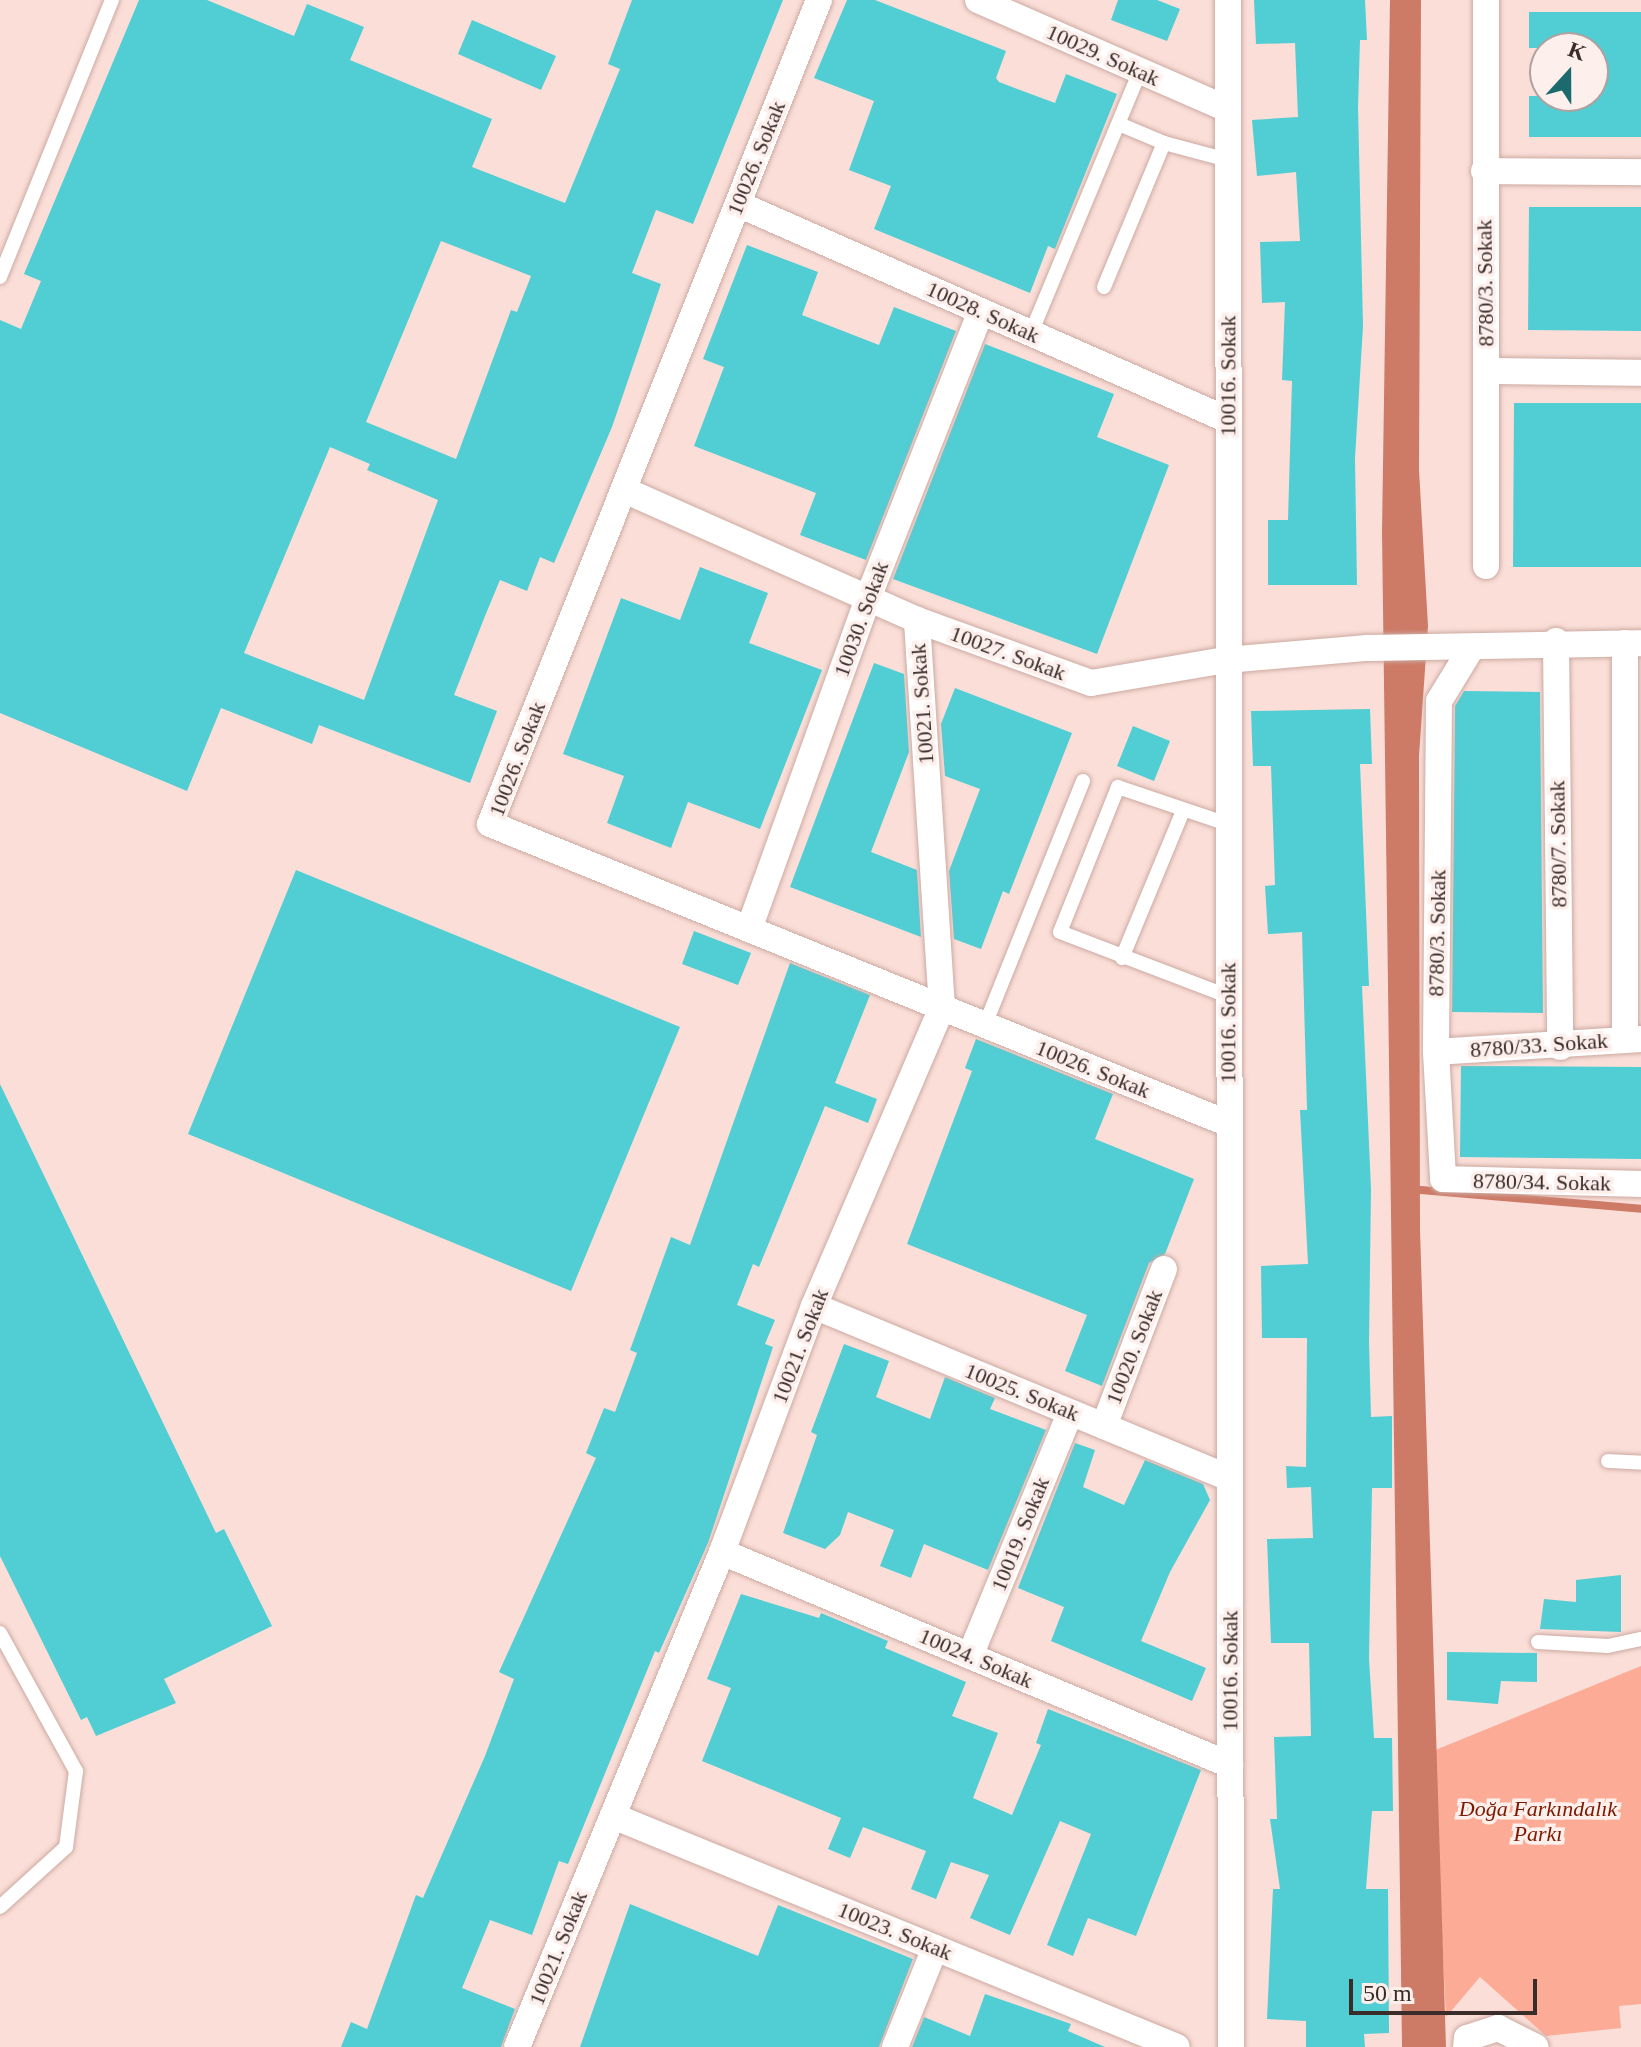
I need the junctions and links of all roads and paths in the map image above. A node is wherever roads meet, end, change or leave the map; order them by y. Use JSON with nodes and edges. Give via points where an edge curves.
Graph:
{"nodes":[{"id":1,"x":112,"y":0,"type":"edge"},
{"id":2,"x":819,"y":0,"type":"edge"},
{"id":3,"x":978,"y":0,"type":"edge"},
{"id":4,"x":1228,"y":0,"type":"edge"},
{"id":5,"x":1486,"y":0,"type":"edge"},
{"id":6,"x":1140,"y":71,"type":"junction"},
{"id":7,"x":1228,"y":109,"type":"junction"},
{"id":8,"x":1119,"y":124,"type":"junction"},
{"id":9,"x":1164,"y":143,"type":"junction"},
{"id":10,"x":1228,"y":160,"type":"junction"},
{"id":11,"x":1484,"y":171,"type":"junction"},
{"id":12,"x":1641,"y":172,"type":"edge"},
{"id":13,"x":738,"y":204,"type":"junction"},
{"id":14,"x":0,"y":277,"type":"edge"},
{"id":15,"x":1104,"y":287,"type":"dead end"},
{"id":16,"x":981,"y":311,"type":"junction"},
{"id":17,"x":1031,"y":333,"type":"junction"},
{"id":18,"x":1486,"y":371,"type":"junction"},
{"id":19,"x":1641,"y":373,"type":"edge"},
{"id":20,"x":1228,"y":420,"type":"junction"},
{"id":21,"x":624,"y":490,"type":"junction"},
{"id":22,"x":1486,"y":566,"type":"dead end"},
{"id":23,"x":868,"y":598,"type":"junction"},
{"id":24,"x":917,"y":620,"type":"junction"},
{"id":25,"x":1556,"y":641,"type":"junction"},
{"id":26,"x":1633,"y":643,"type":"edge"},
{"id":27,"x":1459,"y":646,"type":"junction"},
{"id":28,"x":1226,"y":660,"type":"junction"},
{"id":29,"x":1083,"y":781,"type":"dead end"},
{"id":30,"x":1183,"y":811,"type":"junction"},
{"id":31,"x":1227,"y":824,"type":"junction"},
{"id":32,"x":749,"y":929,"type":"junction"},
{"id":33,"x":1122,"y":958,"type":"junction"},
{"id":34,"x":1228,"y":996,"type":"junction"},
{"id":35,"x":942,"y":1008,"type":"junction"},
{"id":36,"x":985,"y":1025,"type":"junction"},
{"id":37,"x":1633,"y":1039,"type":"edge"},
{"id":38,"x":1560,"y":1047,"type":"junction"},
{"id":39,"x":1436,"y":1052,"type":"junction"},
{"id":40,"x":1229,"y":1124,"type":"junction"},
{"id":41,"x":1443,"y":1179,"type":"joint"},
{"id":42,"x":1641,"y":1184,"type":"edge"},
{"id":43,"x":1164,"y":1269,"type":"dead end"},
{"id":44,"x":814,"y":1306,"type":"junction"},
{"id":45,"x":1070,"y":1413,"type":"junction"},
{"id":46,"x":1104,"y":1426,"type":"junction"},
{"id":47,"x":1608,"y":1461,"type":"dead end"},
{"id":48,"x":1641,"y":1463,"type":"edge"},
{"id":49,"x":1230,"y":1478,"type":"junction"},
{"id":50,"x":722,"y":1552,"type":"junction"},
{"id":51,"x":0,"y":1633,"type":"edge"},
{"id":52,"x":1641,"y":1639,"type":"edge"},
{"id":53,"x":1538,"y":1642,"type":"dead end"},
{"id":54,"x":970,"y":1656,"type":"junction"},
{"id":55,"x":1230,"y":1765,"type":"junction"},
{"id":56,"x":613,"y":1816,"type":"junction"},
{"id":57,"x":0,"y":1907,"type":"edge"},
{"id":58,"x":935,"y":1948,"type":"junction"},
{"id":59,"x":517,"y":2047,"type":"edge"},
{"id":60,"x":895,"y":2047,"type":"edge"},
{"id":61,"x":1177,"y":2047,"type":"edge"},
{"id":62,"x":1231,"y":2047,"type":"edge"},
{"id":63,"x":1466,"y":2047,"type":"edge"},
{"id":64,"x":1536,"y":2047,"type":"edge"}],
"edges":[{"from":1,"to":14,"type":"lane"},
{"from":2,"to":13,"type":"street","name":"10026. Sokak"},
{"from":3,"to":6,"type":"street","name":"10029. Sokak"},
{"from":4,"to":7,"type":"street","name":"10016. Sokak"},
{"from":5,"to":11,"type":"street","name":"8780/3. Sokak"},
{"from":6,"to":7,"type":"street","name":"10029. Sokak"},
{"from":6,"to":8,"type":"lane"},
{"from":7,"to":10,"type":"street","name":"10016. Sokak"},
{"from":8,"to":9,"type":"lane"},
{"from":8,"to":17,"type":"lane"},
{"from":9,"to":10,"type":"lane"},
{"from":9,"to":15,"type":"lane"},
{"from":10,"to":20,"type":"street","name":"10016. Sokak"},
{"from":11,"to":12,"type":"street"},
{"from":11,"to":18,"type":"street","name":"8780/3. Sokak"},
{"from":13,"to":16,"type":"street","name":"10028. Sokak"},
{"from":13,"to":21,"type":"street","name":"10026. Sokak"},
{"from":16,"to":17,"type":"street","name":"10028. Sokak"},
{"from":16,"to":23,"type":"street","name":"10030. Sokak"},
{"from":17,"to":20,"type":"street","name":"10028. Sokak"},
{"from":18,"to":19,"type":"street"},
{"from":18,"to":22,"type":"street","name":"8780/3. Sokak"},
{"from":20,"to":28,"type":"street","name":"10016. Sokak"},
{"from":21,"to":23,"type":"street","name":"10027. Sokak"},
{"from":21,"to":32,"type":"street","name":"10026. Sokak","via":[[490,824]]},
{"from":23,"to":24,"type":"street","name":"10027. Sokak"},
{"from":23,"to":32,"type":"street","name":"10030. Sokak"},
{"from":24,"to":28,"type":"street","name":"10027. Sokak","via":[[1091,683]]},
{"from":24,"to":35,"type":"street","name":"10021. Sokak"},
{"from":25,"to":26,"type":"street","name":"10027. Sokak"},
{"from":25,"to":27,"type":"street","name":"10027. Sokak"},
{"from":25,"to":38,"type":"street","name":"8780/7. Sokak"},
{"from":26,"to":37,"type":"street"},
{"from":27,"to":28,"type":"street","name":"10027. Sokak"},
{"from":27,"to":39,"type":"street","name":"8780/3. Sokak","via":[[1439,701]]},
{"from":28,"to":31,"type":"street","name":"10016. Sokak"},
{"from":29,"to":36,"type":"lane"},
{"from":30,"to":31,"type":"lane"},
{"from":30,"to":33,"type":"lane"},
{"from":30,"to":33,"type":"lane","via":[[1118,787],[1060,932]]},
{"from":31,"to":34,"type":"street","name":"10016. Sokak"},
{"from":32,"to":35,"type":"street","name":"10026. Sokak"},
{"from":33,"to":34,"type":"lane"},
{"from":34,"to":40,"type":"street","name":"10016. Sokak"},
{"from":35,"to":36,"type":"street","name":"10026. Sokak"},
{"from":35,"to":44,"type":"street","name":"10021. Sokak"},
{"from":36,"to":40,"type":"street","name":"10026. Sokak"},
{"from":37,"to":38,"type":"street","name":"8780/33. Sokak"},
{"from":38,"to":39,"type":"street","name":"8780/33. Sokak"},
{"from":39,"to":41,"type":"street","name":"8780/3. Sokak"},
{"from":40,"to":49,"type":"street","name":"10016. Sokak"},
{"from":41,"to":42,"type":"street","name":"8780/34. Sokak"},
{"from":43,"to":46,"type":"street","name":"10020. Sokak"},
{"from":44,"to":45,"type":"street","name":"10025. Sokak"},
{"from":44,"to":50,"type":"street","name":"10021. Sokak"},
{"from":45,"to":46,"type":"street","name":"10025. Sokak"},
{"from":45,"to":54,"type":"street","name":"10019. Sokak"},
{"from":46,"to":49,"type":"street","name":"10025. Sokak"},
{"from":47,"to":48,"type":"lane"},
{"from":49,"to":55,"type":"street","name":"10016. Sokak"},
{"from":50,"to":54,"type":"street","name":"10024. Sokak"},
{"from":50,"to":56,"type":"street","name":"10021. Sokak"},
{"from":51,"to":57,"type":"lane","via":[[76,1771],[66,1847]]},
{"from":52,"to":53,"type":"lane","via":[[1608,1646]]},
{"from":54,"to":55,"type":"street","name":"10024. Sokak"},
{"from":55,"to":62,"type":"street","name":"10016. Sokak"},
{"from":56,"to":58,"type":"street","name":"10023. Sokak"},
{"from":56,"to":59,"type":"street","name":"10021. Sokak"},
{"from":58,"to":60,"type":"street"},
{"from":58,"to":61,"type":"street","name":"10023. Sokak"},
{"from":63,"to":64,"type":"street","via":[[1467,2038],[1498,2028]]}]}
